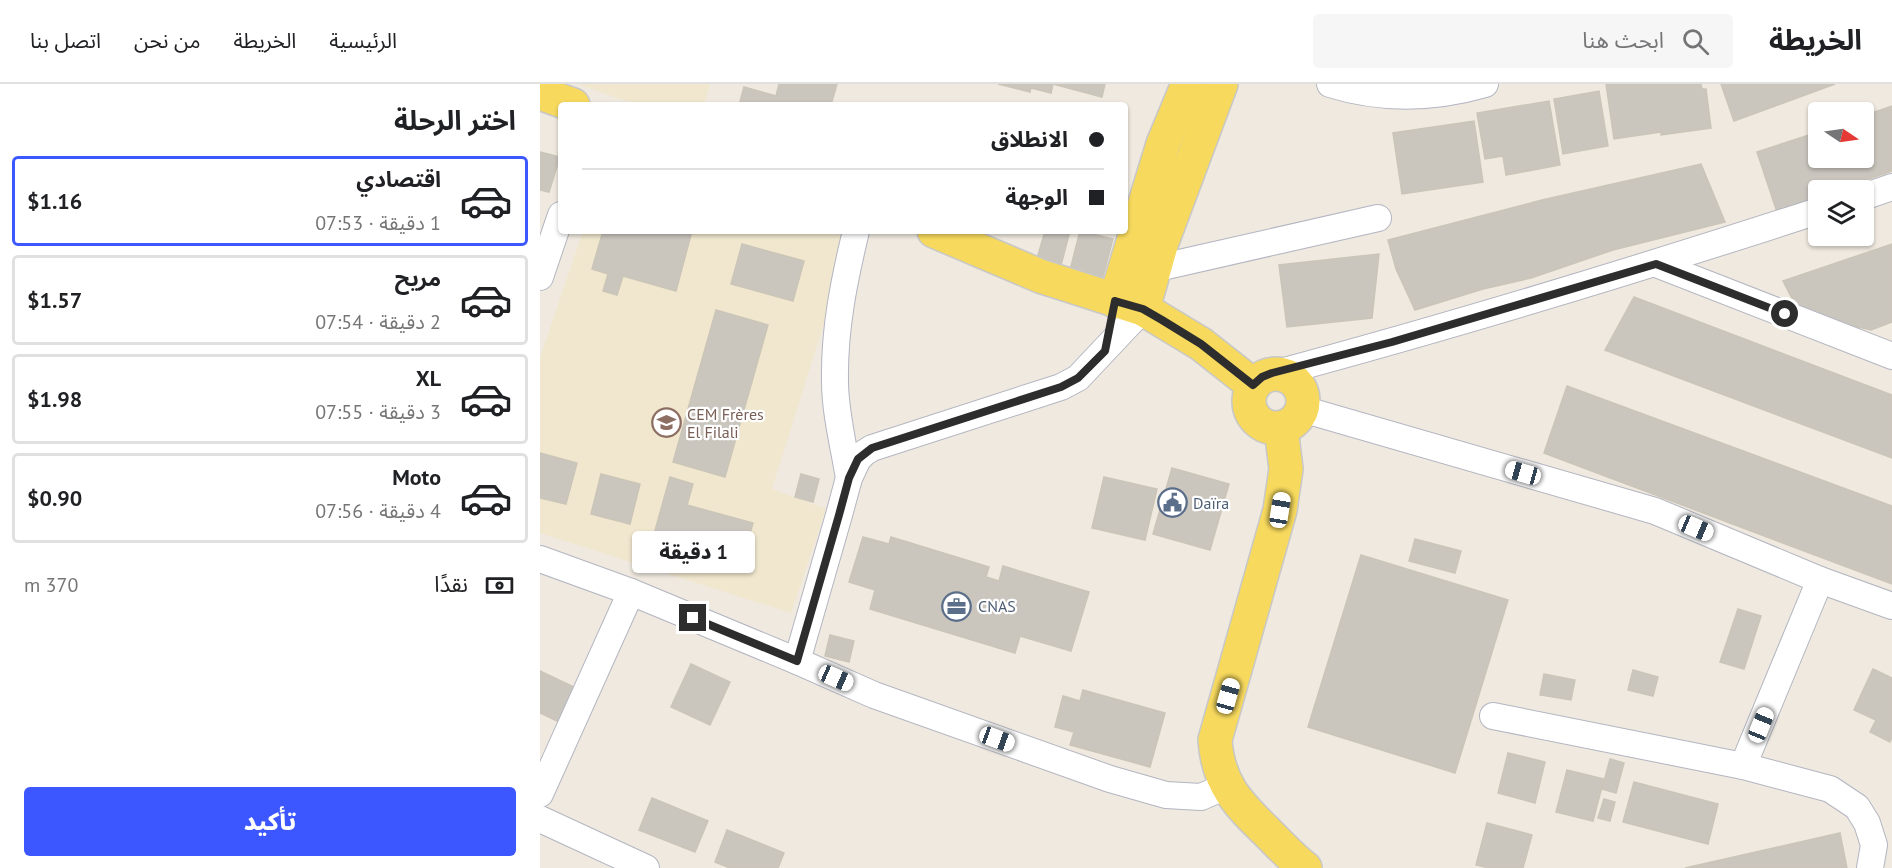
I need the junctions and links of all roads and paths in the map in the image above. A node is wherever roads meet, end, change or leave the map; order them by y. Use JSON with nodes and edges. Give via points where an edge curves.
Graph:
{"nodes":[{"id":1,"x":1188,"y":84,"type":"edge"},
{"id":2,"x":1221,"y":84,"type":"edge"},
{"id":3,"x":1330,"y":84,"type":"edge"},
{"id":4,"x":1485,"y":84,"type":"edge"},
{"id":5,"x":540,"y":93,"type":"edge"},
{"id":6,"x":565,"y":102,"type":"edge"},
{"id":7,"x":1892,"y":187,"type":"edge"},
{"id":8,"x":1874,"y":193,"type":"edge"},
{"id":9,"x":1808,"y":214,"type":"edge"},
{"id":10,"x":1378,"y":218,"type":"dead end"},
{"id":11,"x":558,"y":224,"type":"edge"},
{"id":12,"x":855,"y":234,"type":"edge"},
{"id":13,"x":941,"y":234,"type":"edge"},
{"id":14,"x":1656,"y":264,"type":"junction"},
{"id":15,"x":1153,"y":269,"type":"junction"},
{"id":16,"x":540,"y":277,"type":"edge"},
{"id":17,"x":1129,"y":305,"type":"junction"},
{"id":18,"x":1892,"y":356,"type":"edge"},
{"id":19,"x":1265,"y":379,"type":"junction"},
{"id":20,"x":1292,"y":418,"type":"junction"},
{"id":21,"x":849,"y":478,"type":"junction"},
{"id":22,"x":540,"y":559,"type":"edge"},
{"id":23,"x":1821,"y":580,"type":"junction"},
{"id":24,"x":631,"y":592,"type":"junction"},
{"id":25,"x":1892,"y":606,"type":"edge"},
{"id":26,"x":797,"y":661,"type":"junction"},
{"id":27,"x":1493,"y":716,"type":"dead end"},
{"id":28,"x":1743,"y":766,"type":"junction"},
{"id":29,"x":1226,"y":786,"type":"junction"},
{"id":30,"x":540,"y":794,"type":"edge"},
{"id":31,"x":540,"y":819,"type":"edge"},
{"id":32,"x":1879,"y":855,"type":"edge"},
{"id":33,"x":646,"y":868,"type":"edge"},
{"id":34,"x":1305,"y":868,"type":"edge"}],
"edges":[{"from":1,"to":17,"type":"main road","via":[[1163,144]]},
{"from":2,"to":15,"type":"main road"},
{"from":3,"to":4,"type":"street","via":[[1383,96],[1436,95]]},
{"from":5,"to":6,"type":"main road"},
{"from":7,"to":8,"type":"street"},
{"from":9,"to":14,"type":"street"},
{"from":10,"to":15,"type":"street"},
{"from":11,"to":16,"type":"street"},
{"from":12,"to":21,"type":"street","via":[[842,290],[835,372]]},
{"from":13,"to":17,"type":"main road","via":[[1040,276]]},
{"from":14,"to":18,"type":"street"},
{"from":14,"to":19,"type":"street"},
{"from":15,"to":17,"type":"main road"},
{"from":17,"to":19,"type":"main road"},
{"from":17,"to":21,"type":"street","via":[[1105,351],[1078,378],[1061,387],[872,448],[858,459]]},
{"from":19,"to":20,"type":"main road","via":[[1287,375],[1300,388],[1303,397]]},
{"from":19,"to":20,"type":"main road","via":[[1248,402],[1250,411],[1263,425],[1272,428]]},
{"from":20,"to":23,"type":"street","via":[[1655,511]]},
{"from":20,"to":29,"type":"main road","via":[[1280,510],[1215,740]]},
{"from":21,"to":26,"type":"street"},
{"from":22,"to":24,"type":"street"},
{"from":23,"to":25,"type":"street"},
{"from":23,"to":28,"type":"street"},
{"from":24,"to":26,"type":"street"},
{"from":24,"to":30,"type":"street"},
{"from":26,"to":29,"type":"street","via":[[874,695],[1110,779],[1166,795],[1201,797]]},
{"from":27,"to":28,"type":"street"},
{"from":28,"to":32,"type":"street","via":[[1830,789],[1857,807]]},
{"from":29,"to":34,"type":"main road","via":[[1248,814]]},
{"from":31,"to":33,"type":"street"}]}
